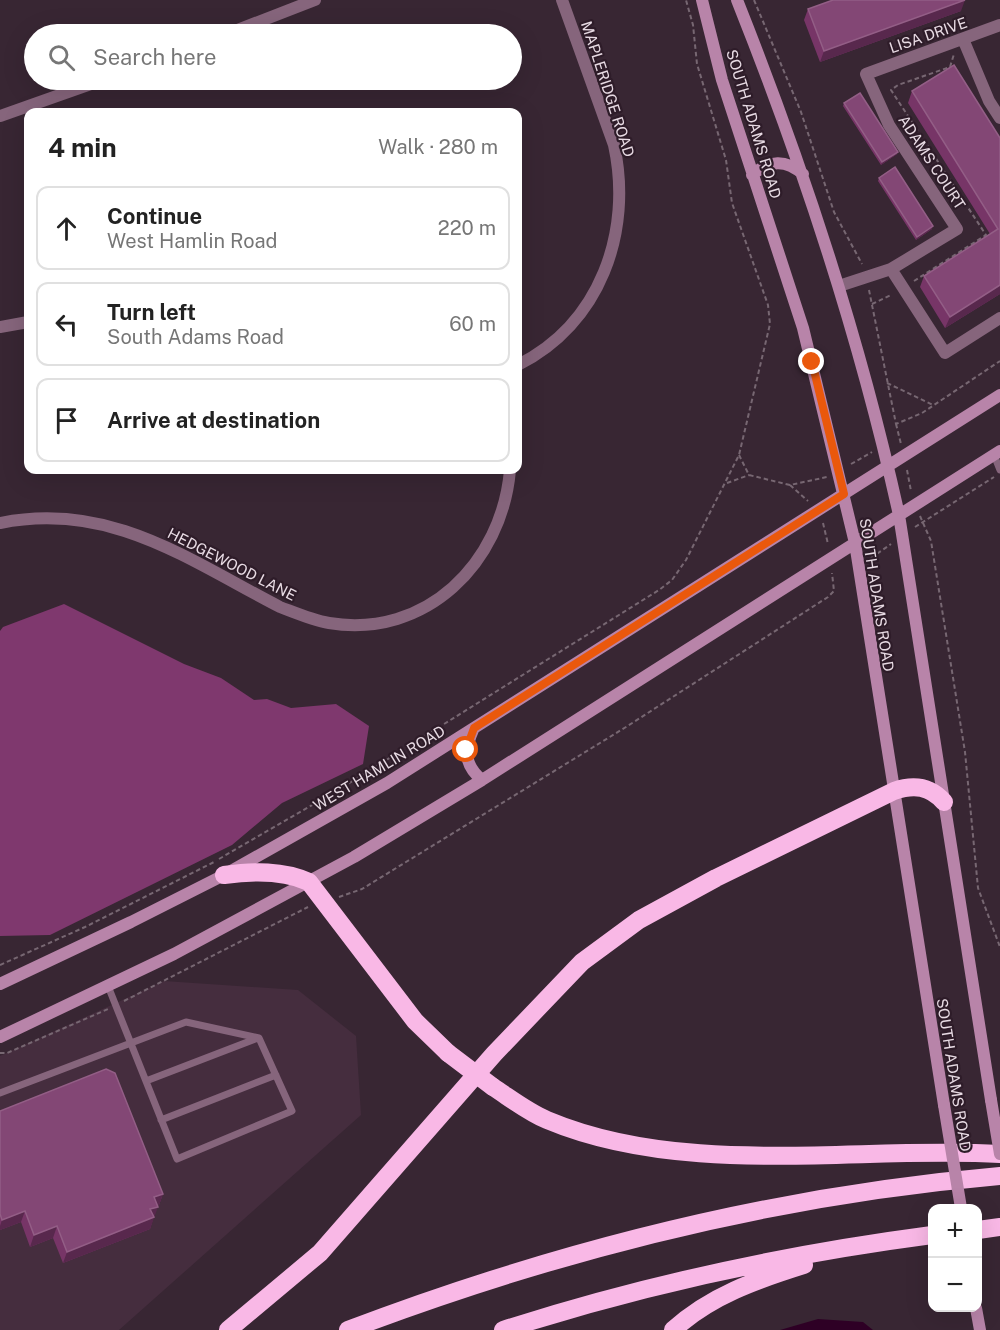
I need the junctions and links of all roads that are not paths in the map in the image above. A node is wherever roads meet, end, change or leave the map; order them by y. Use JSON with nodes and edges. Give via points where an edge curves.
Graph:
{"nodes":[{"id":1,"x":315,"y":0,"type":"edge"},
{"id":2,"x":562,"y":0,"type":"edge"},
{"id":3,"x":702,"y":0,"type":"edge"},
{"id":4,"x":737,"y":0,"type":"edge"},
{"id":5,"x":253,"y":24,"type":"edge"},
{"id":6,"x":1000,"y":25,"type":"edge"},
{"id":7,"x":963,"y":39,"type":"junction"},
{"id":8,"x":866,"y":74,"type":"joint"},
{"id":9,"x":74,"y":90,"type":"edge"},
{"id":10,"x":0,"y":116,"type":"edge"},
{"id":11,"x":1000,"y":118,"type":"edge"},
{"id":12,"x":752,"y":175,"type":"junction"},
{"id":13,"x":803,"y":175,"type":"junction"},
{"id":14,"x":891,"y":269,"type":"junction"},
{"id":15,"x":839,"y":286,"type":"junction"},
{"id":16,"x":1000,"y":318,"type":"edge"},
{"id":17,"x":24,"y":323,"type":"edge"},
{"id":18,"x":0,"y":327,"type":"edge"},
{"id":19,"x":522,"y":362,"type":"edge"},
{"id":20,"x":1000,"y":395,"type":"edge"},
{"id":21,"x":997,"y":453,"type":"edge"},
{"id":22,"x":888,"y":466,"type":"junction"},
{"id":23,"x":1000,"y":472,"type":"edge"},
{"id":24,"x":509,"y":474,"type":"edge"},
{"id":25,"x":844,"y":494,"type":"junction"},
{"id":26,"x":899,"y":515,"type":"junction"},
{"id":27,"x":0,"y":523,"type":"edge"},
{"id":28,"x":855,"y":543,"type":"junction"},
{"id":29,"x":474,"y":728,"type":"junction"},
{"id":30,"x":482,"y":780,"type":"junction"},
{"id":31,"x":894,"y":791,"type":"junction"},
{"id":32,"x":944,"y":802,"type":"junction"},
{"id":33,"x":224,"y":874,"type":"junction"},
{"id":34,"x":309,"y":882,"type":"junction"},
{"id":35,"x":0,"y":984,"type":"edge"},
{"id":36,"x":108,"y":986,"type":"junction"},
{"id":37,"x":0,"y":1037,"type":"edge"},
{"id":38,"x":259,"y":1038,"type":"junction"},
{"id":39,"x":130,"y":1042,"type":"junction"},
{"id":40,"x":276,"y":1075,"type":"junction"},
{"id":41,"x":146,"y":1081,"type":"junction"},
{"id":42,"x":0,"y":1093,"type":"edge"},
{"id":43,"x":161,"y":1120,"type":"junction"},
{"id":44,"x":1000,"y":1154,"type":"edge"},
{"id":45,"x":1000,"y":1176,"type":"edge"},
{"id":46,"x":960,"y":1204,"type":"edge"},
{"id":47,"x":1000,"y":1227,"type":"edge"},
{"id":48,"x":982,"y":1229,"type":"edge"},
{"id":49,"x":928,"y":1236,"type":"edge"},
{"id":50,"x":880,"y":1242,"type":"junction"},
{"id":51,"x":977,"y":1312,"type":"edge"},
{"id":52,"x":228,"y":1330,"type":"edge"},
{"id":53,"x":348,"y":1330,"type":"edge"},
{"id":54,"x":503,"y":1330,"type":"edge"},
{"id":55,"x":673,"y":1330,"type":"edge"},
{"id":56,"x":980,"y":1330,"type":"edge"}],
"edges":[{"from":1,"to":5,"type":"street"},
{"from":2,"to":19,"type":"street","name":"MAPLERIDGE ROAD","via":[[614,145],[620,210],[611,257],[590,299],[557,338]]},
{"from":3,"to":12,"type":"main road","name":"SOUTH ADAMS ROAD"},
{"from":4,"to":13,"type":"main road","name":"SOUTH ADAMS ROAD"},
{"from":6,"to":7,"type":"street","name":"LISA DRIVE"},
{"from":7,"to":8,"type":"street","name":"LISA DRIVE"},
{"from":7,"to":11,"type":"street"},
{"from":8,"to":14,"type":"street","name":"ADAMS COURT","via":[[889,125],[957,229]]},
{"from":9,"to":10,"type":"street"},
{"from":12,"to":13,"type":"main road","via":[[763,166],[778,162]]},
{"from":12,"to":25,"type":"main road","name":"SOUTH ADAMS ROAD","via":[[803,328]]},
{"from":13,"to":15,"type":"main road","name":"SOUTH ADAMS ROAD"},
{"from":14,"to":15,"type":"street","name":"ADAMS COURT"},
{"from":14,"to":16,"type":"street","via":[[945,353]]},
{"from":15,"to":22,"type":"main road","name":"SOUTH ADAMS ROAD"},
{"from":17,"to":18,"type":"street"},
{"from":20,"to":22,"type":"main road","name":"WEST HAMLIN ROAD"},
{"from":21,"to":23,"type":"lane"},
{"from":21,"to":26,"type":"main road"},
{"from":22,"to":25,"type":"main road","name":"WEST HAMLIN ROAD"},
{"from":22,"to":26,"type":"main road","name":"SOUTH ADAMS ROAD"},
{"from":24,"to":27,"type":"street","name":"HEDGEWOOD LANE","via":[[499,525],[468,574],[423,607],[393,619],[371,622],[328,622],[303,616],[139,534],[111,525],[53,517]]},
{"from":25,"to":28,"type":"main road","name":"SOUTH ADAMS ROAD"},
{"from":25,"to":29,"type":"main road","name":"WEST HAMLIN ROAD"},
{"from":26,"to":28,"type":"main road"},
{"from":26,"to":32,"type":"main road","name":"SOUTH ADAMS ROAD"},
{"from":28,"to":30,"type":"main road"},
{"from":28,"to":31,"type":"main road","name":"SOUTH ADAMS ROAD"},
{"from":29,"to":30,"type":"main road","via":[[466,760]]},
{"from":29,"to":33,"type":"main road","name":"WEST HAMLIN ROAD","via":[[387,783]]},
{"from":30,"to":34,"type":"main road"},
{"from":31,"to":32,"type":"highway","via":[[916,786],[937,794]]},
{"from":31,"to":46,"type":"main road","name":"SOUTH ADAMS ROAD","bridge":true},
{"from":31,"to":52,"type":"highway","via":[[706,883],[639,920],[582,962],[494,1054],[320,1253]]},
{"from":32,"to":44,"type":"main road","name":"SOUTH ADAMS ROAD","bridge":true},
{"from":33,"to":34,"type":"highway","via":[[268,872]]},
{"from":33,"to":35,"type":"main road","name":"WEST HAMLIN ROAD"},
{"from":34,"to":36,"type":"main road"},
{"from":34,"to":44,"type":"highway","bridge":true,"via":[[415,1021],[448,1053],[546,1120],[628,1143],[687,1152]]},
{"from":36,"to":37,"type":"main road"},
{"from":36,"to":39,"type":"lane"},
{"from":38,"to":39,"type":"lane","via":[[186,1022]]},
{"from":38,"to":40,"type":"lane"},
{"from":38,"to":41,"type":"lane"},
{"from":39,"to":41,"type":"lane"},
{"from":39,"to":42,"type":"lane"},
{"from":40,"to":43,"type":"lane"},
{"from":40,"to":43,"type":"lane","via":[[292,1111],[177,1159]]},
{"from":41,"to":43,"type":"lane"},
{"from":45,"to":53,"type":"highway","via":[[846,1196],[654,1235],[519,1272]]},
{"from":47,"to":48,"type":"highway"},
{"from":49,"to":50,"type":"highway"},
{"from":50,"to":54,"type":"highway","via":[[664,1284]]},
{"from":50,"to":55,"type":"highway","via":[[745,1285]]},
{"from":51,"to":56,"type":"main road"}]}
